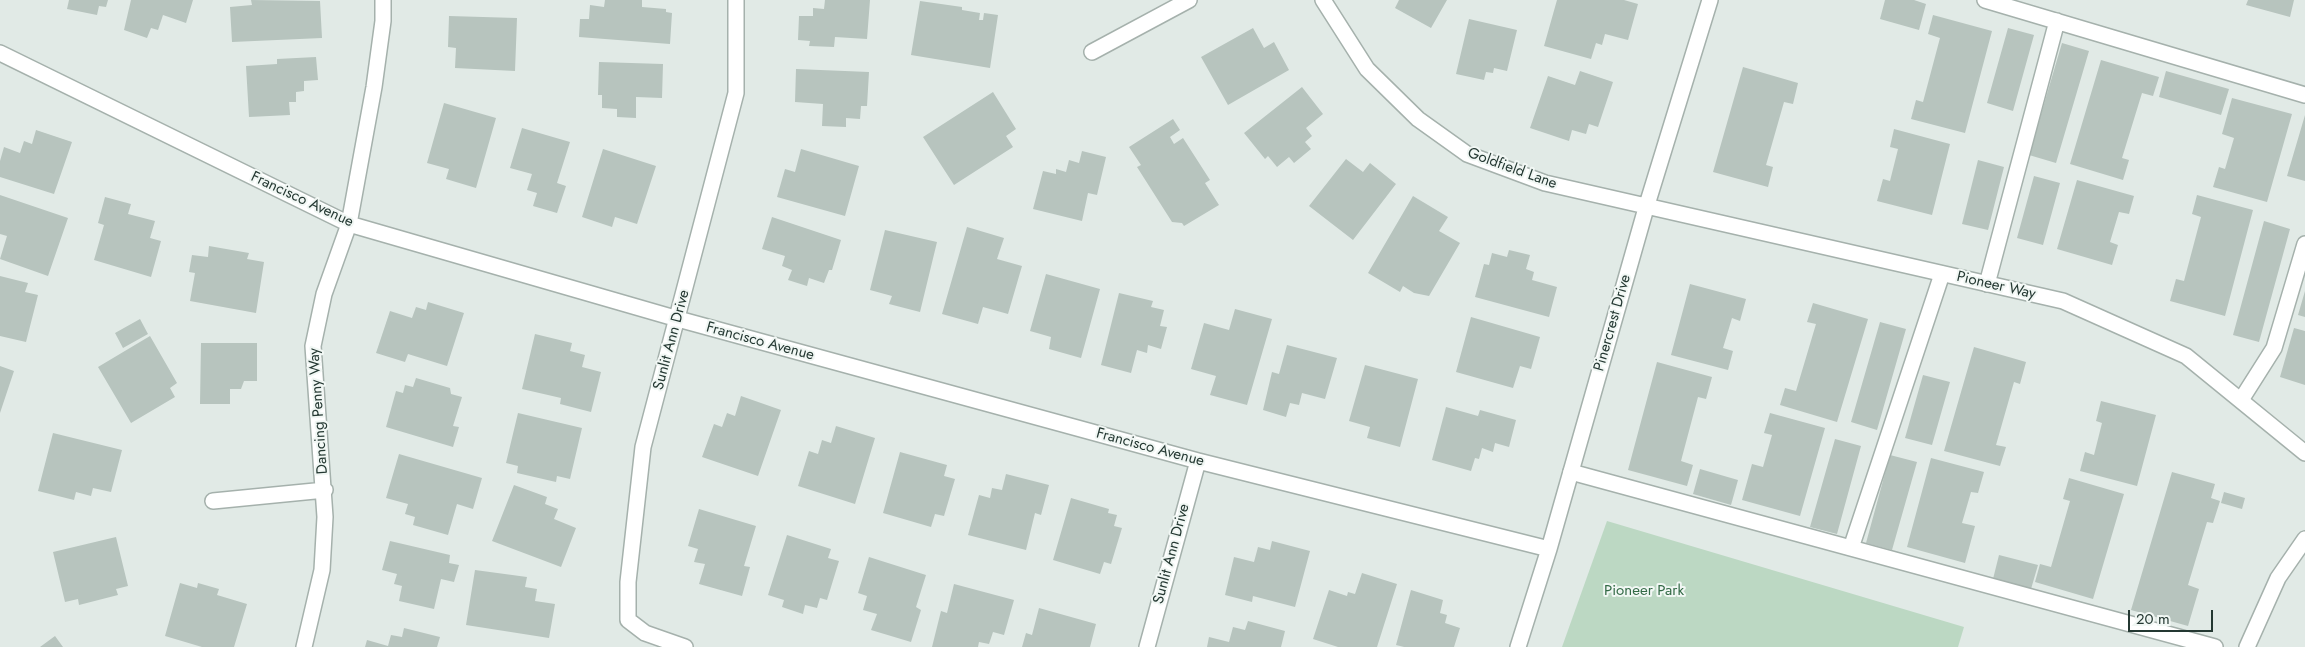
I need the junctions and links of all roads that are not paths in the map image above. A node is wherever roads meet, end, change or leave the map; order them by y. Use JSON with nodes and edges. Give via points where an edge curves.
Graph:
{"nodes":[{"id":1,"x":383,"y":0,"type":"edge"},
{"id":2,"x":736,"y":0,"type":"edge"},
{"id":3,"x":1189,"y":0,"type":"edge"},
{"id":4,"x":1323,"y":0,"type":"edge"},
{"id":5,"x":1710,"y":0,"type":"edge"},
{"id":6,"x":1985,"y":0,"type":"edge"},
{"id":7,"x":2057,"y":21,"type":"junction"},
{"id":8,"x":1092,"y":52,"type":"dead end"},
{"id":9,"x":0,"y":53,"type":"edge"},
{"id":10,"x":2305,"y":95,"type":"edge"},
{"id":11,"x":1646,"y":208,"type":"junction"},
{"id":12,"x":349,"y":224,"type":"junction"},
{"id":13,"x":2305,"y":244,"type":"edge"},
{"id":14,"x":1942,"y":274,"type":"junction"},
{"id":15,"x":1987,"y":284,"type":"junction"},
{"id":16,"x":678,"y":319,"type":"junction"},
{"id":17,"x":2241,"y":400,"type":"junction"},
{"id":18,"x":2305,"y":453,"type":"edge"},
{"id":19,"x":1198,"y":461,"type":"junction"},
{"id":20,"x":1571,"y":472,"type":"junction"},
{"id":21,"x":325,"y":490,"type":"junction"},
{"id":22,"x":213,"y":501,"type":"dead end"},
{"id":23,"x":2305,"y":539,"type":"edge"},
{"id":24,"x":1851,"y":548,"type":"junction"},
{"id":25,"x":1549,"y":549,"type":"junction"},
{"id":26,"x":304,"y":647,"type":"edge"},
{"id":27,"x":685,"y":647,"type":"edge"},
{"id":28,"x":1147,"y":647,"type":"edge"},
{"id":29,"x":1518,"y":647,"type":"edge"},
{"id":30,"x":2215,"y":647,"type":"edge"},
{"id":31,"x":2247,"y":647,"type":"edge"}],
"edges":[{"from":1,"to":12,"type":"street","name":"Dancing Penny Way","via":[[374,88]]},
{"from":2,"to":16,"type":"street","name":"Sunlit Ann Drive","via":[[736,93]]},
{"from":3,"to":8,"type":"street"},
{"from":4,"to":11,"type":"street","name":"Goldfield Lane","via":[[1367,69],[1418,119],[1467,154],[1545,183]]},
{"from":5,"to":11,"type":"street","name":"Pinercrest Drive"},
{"from":6,"to":7,"type":"street"},
{"from":7,"to":10,"type":"street"},
{"from":7,"to":15,"type":"street"},
{"from":9,"to":12,"type":"street","name":"Francisco Avenue"},
{"from":11,"to":14,"type":"street","name":"Pioneer Way"},
{"from":11,"to":20,"type":"street","name":"Pinercrest Drive"},
{"from":12,"to":16,"type":"street","name":"Francisco Avenue"},
{"from":12,"to":21,"type":"street","name":"Dancing Penny Way","via":[[324,294],[313,346]]},
{"from":13,"to":17,"type":"street","via":[[2274,348]]},
{"from":14,"to":15,"type":"street","name":"Pioneer Way"},
{"from":14,"to":24,"type":"street"},
{"from":15,"to":17,"type":"street","name":"Pioneer Way","via":[[2063,301],[2186,356]]},
{"from":16,"to":19,"type":"street","name":"Francisco Avenue"},
{"from":16,"to":27,"type":"street","name":"Sunlit Ann Drive","via":[[643,447],[627,601],[628,620],[645,633]]},
{"from":17,"to":18,"type":"street","name":"Pioneer Way"},
{"from":19,"to":25,"type":"street","name":"Francisco Avenue"},
{"from":19,"to":28,"type":"street","name":"Sunlit Ann Drive"},
{"from":20,"to":24,"type":"street"},
{"from":20,"to":25,"type":"street","name":"Pinercrest Drive"},
{"from":21,"to":22,"type":"street"},
{"from":21,"to":26,"type":"street","name":"Dancing Penny Way","via":[[322,570]]},
{"from":23,"to":31,"type":"street","via":[[2278,578]]},
{"from":24,"to":30,"type":"street"},
{"from":25,"to":29,"type":"street","name":"Pinercrest Drive"}]}
